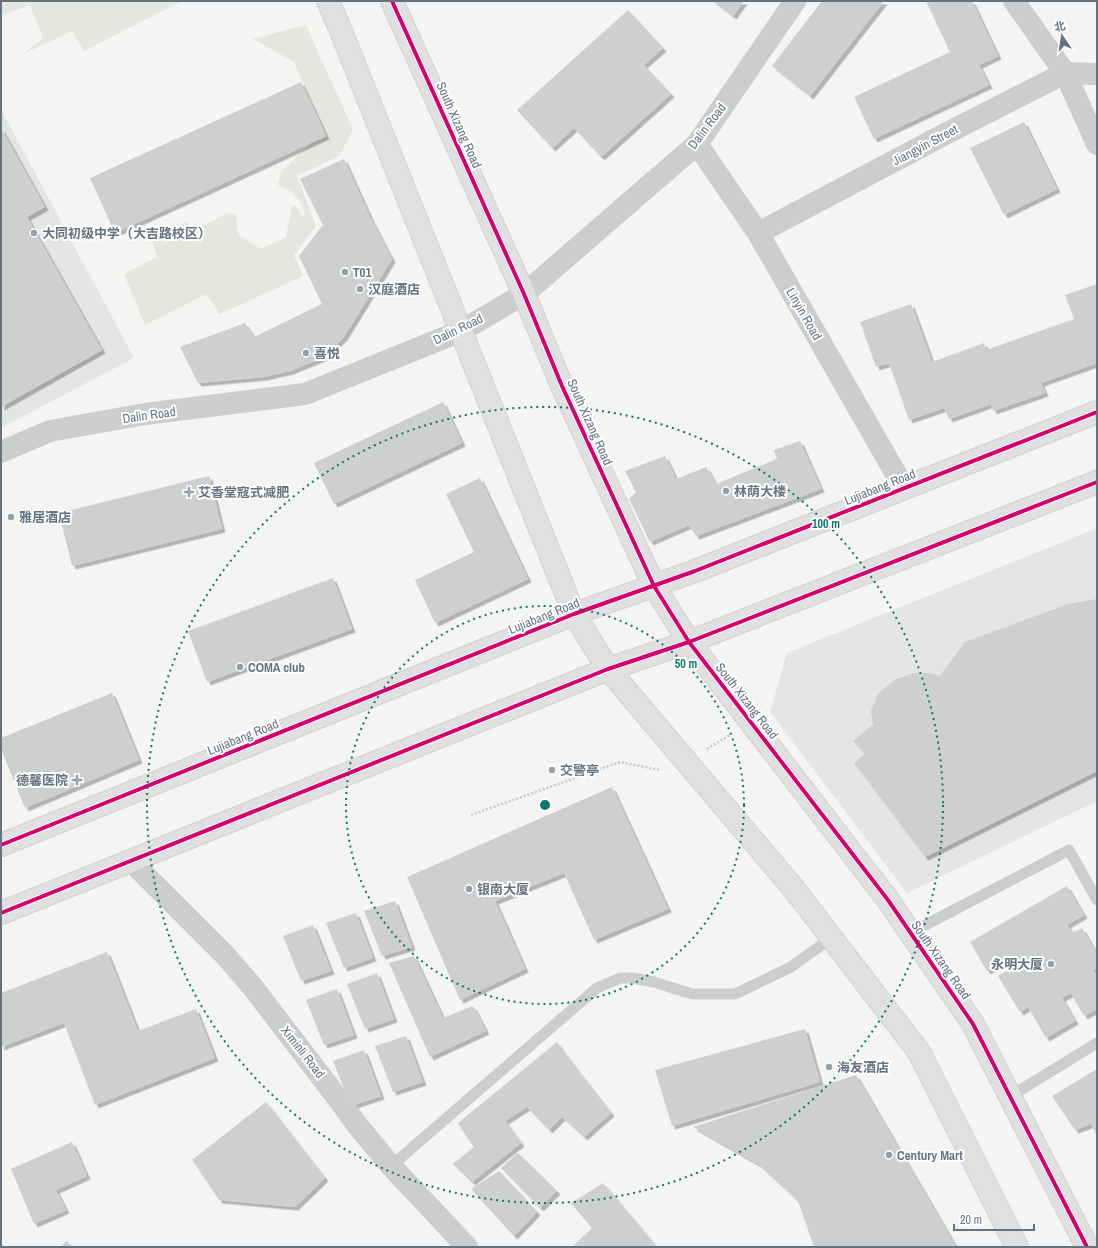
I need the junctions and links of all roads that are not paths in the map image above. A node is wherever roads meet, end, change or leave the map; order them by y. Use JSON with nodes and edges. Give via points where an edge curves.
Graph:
{"nodes":[{"id":1,"x":328,"y":1,"type":"edge"},
{"id":2,"x":392,"y":1,"type":"edge"},
{"id":3,"x":795,"y":1,"type":"edge"},
{"id":4,"x":1014,"y":1,"type":"edge"},
{"id":5,"x":1065,"y":73,"type":"junction"},
{"id":6,"x":1097,"y":74,"type":"edge"},
{"id":7,"x":697,"y":144,"type":"junction"},
{"id":8,"x":1097,"y":144,"type":"edge"},
{"id":9,"x":758,"y":233,"type":"junction"},
{"id":10,"x":524,"y":294,"type":"junction"},
{"id":11,"x":461,"y":330,"type":"junction"},
{"id":12,"x":1097,"y":412,"type":"edge"},
{"id":13,"x":1,"y":452,"type":"edge"},
{"id":14,"x":1097,"y":482,"type":"edge"},
{"id":15,"x":904,"y":488,"type":"junction"},
{"id":16,"x":654,"y":586,"type":"junction"},
{"id":17,"x":574,"y":614,"type":"junction"},
{"id":18,"x":689,"y":642,"type":"junction"},
{"id":19,"x":608,"y":669,"type":"junction"},
{"id":20,"x":1,"y":846,"type":"edge"},
{"id":21,"x":132,"y":862,"type":"junction"},
{"id":22,"x":1097,"y":900,"type":"edge"},
{"id":23,"x":1,"y":913,"type":"edge"},
{"id":24,"x":910,"y":933,"type":"junction"},
{"id":25,"x":831,"y":938,"type":"junction"},
{"id":26,"x":1097,"y":1044,"type":"edge"},
{"id":27,"x":1009,"y":1097,"type":"junction"},
{"id":28,"x":391,"y":1166,"type":"junction"},
{"id":29,"x":467,"y":1247,"type":"edge"},
{"id":30,"x":1017,"y":1247,"type":"edge"},
{"id":31,"x":1087,"y":1247,"type":"edge"}],
"edges":[{"from":1,"to":11,"type":"main road"},
{"from":2,"to":10,"type":"main road","name":"South Xizang Road"},
{"from":3,"to":7,"type":"street","name":"Dalin Road"},
{"from":4,"to":5,"type":"street"},
{"from":5,"to":6,"type":"street","name":"Jiangyin Street"},
{"from":5,"to":8,"type":"street"},
{"from":5,"to":9,"type":"street","name":"Jiangyin Street"},
{"from":7,"to":9,"type":"street","name":"Linyin Road"},
{"from":7,"to":10,"type":"street","name":"Dalin Road"},
{"from":9,"to":15,"type":"street","name":"Linyin Road"},
{"from":10,"to":11,"type":"street","name":"Dalin Road"},
{"from":10,"to":16,"type":"main road","name":"South Xizang Road","via":[[562,386]]},
{"from":11,"to":13,"type":"street","name":"Dalin Road","via":[[305,394],[145,414],[50,431]]},
{"from":11,"to":17,"type":"main road"},
{"from":12,"to":15,"type":"main road","name":"Lujiabang Road"},
{"from":14,"to":18,"type":"main road"},
{"from":15,"to":16,"type":"main road","name":"Lujiabang Road"},
{"from":16,"to":17,"type":"main road","name":"Lujiabang Road"},
{"from":16,"to":18,"type":"main road","name":"South Xizang Road"},
{"from":17,"to":19,"type":"main road"},
{"from":17,"to":20,"type":"main road","name":"Lujiabang Road"},
{"from":18,"to":19,"type":"main road"},
{"from":18,"to":24,"type":"main road","name":"South Xizang Road","via":[[888,900]]},
{"from":19,"to":21,"type":"main road"},
{"from":19,"to":25,"type":"main road","via":[[794,889]]},
{"from":21,"to":23,"type":"main road"},
{"from":21,"to":28,"type":"street","name":"Ximinli Road","via":[[224,954],[251,985]]},
{"from":22,"to":24,"type":"lane","via":[[1069,850]]},
{"from":24,"to":27,"type":"main road","name":"South Xizang Road","via":[[973,1024]]},
{"from":25,"to":28,"type":"lane","via":[[791,967],[735,994],[692,994],[633,978],[620,978],[597,988]]},
{"from":25,"to":30,"type":"main road","via":[[919,1052]]},
{"from":26,"to":27,"type":"lane"},
{"from":27,"to":31,"type":"main road","name":"South Xizang Road"},
{"from":28,"to":29,"type":"street","name":"Ximinli Road"}]}
